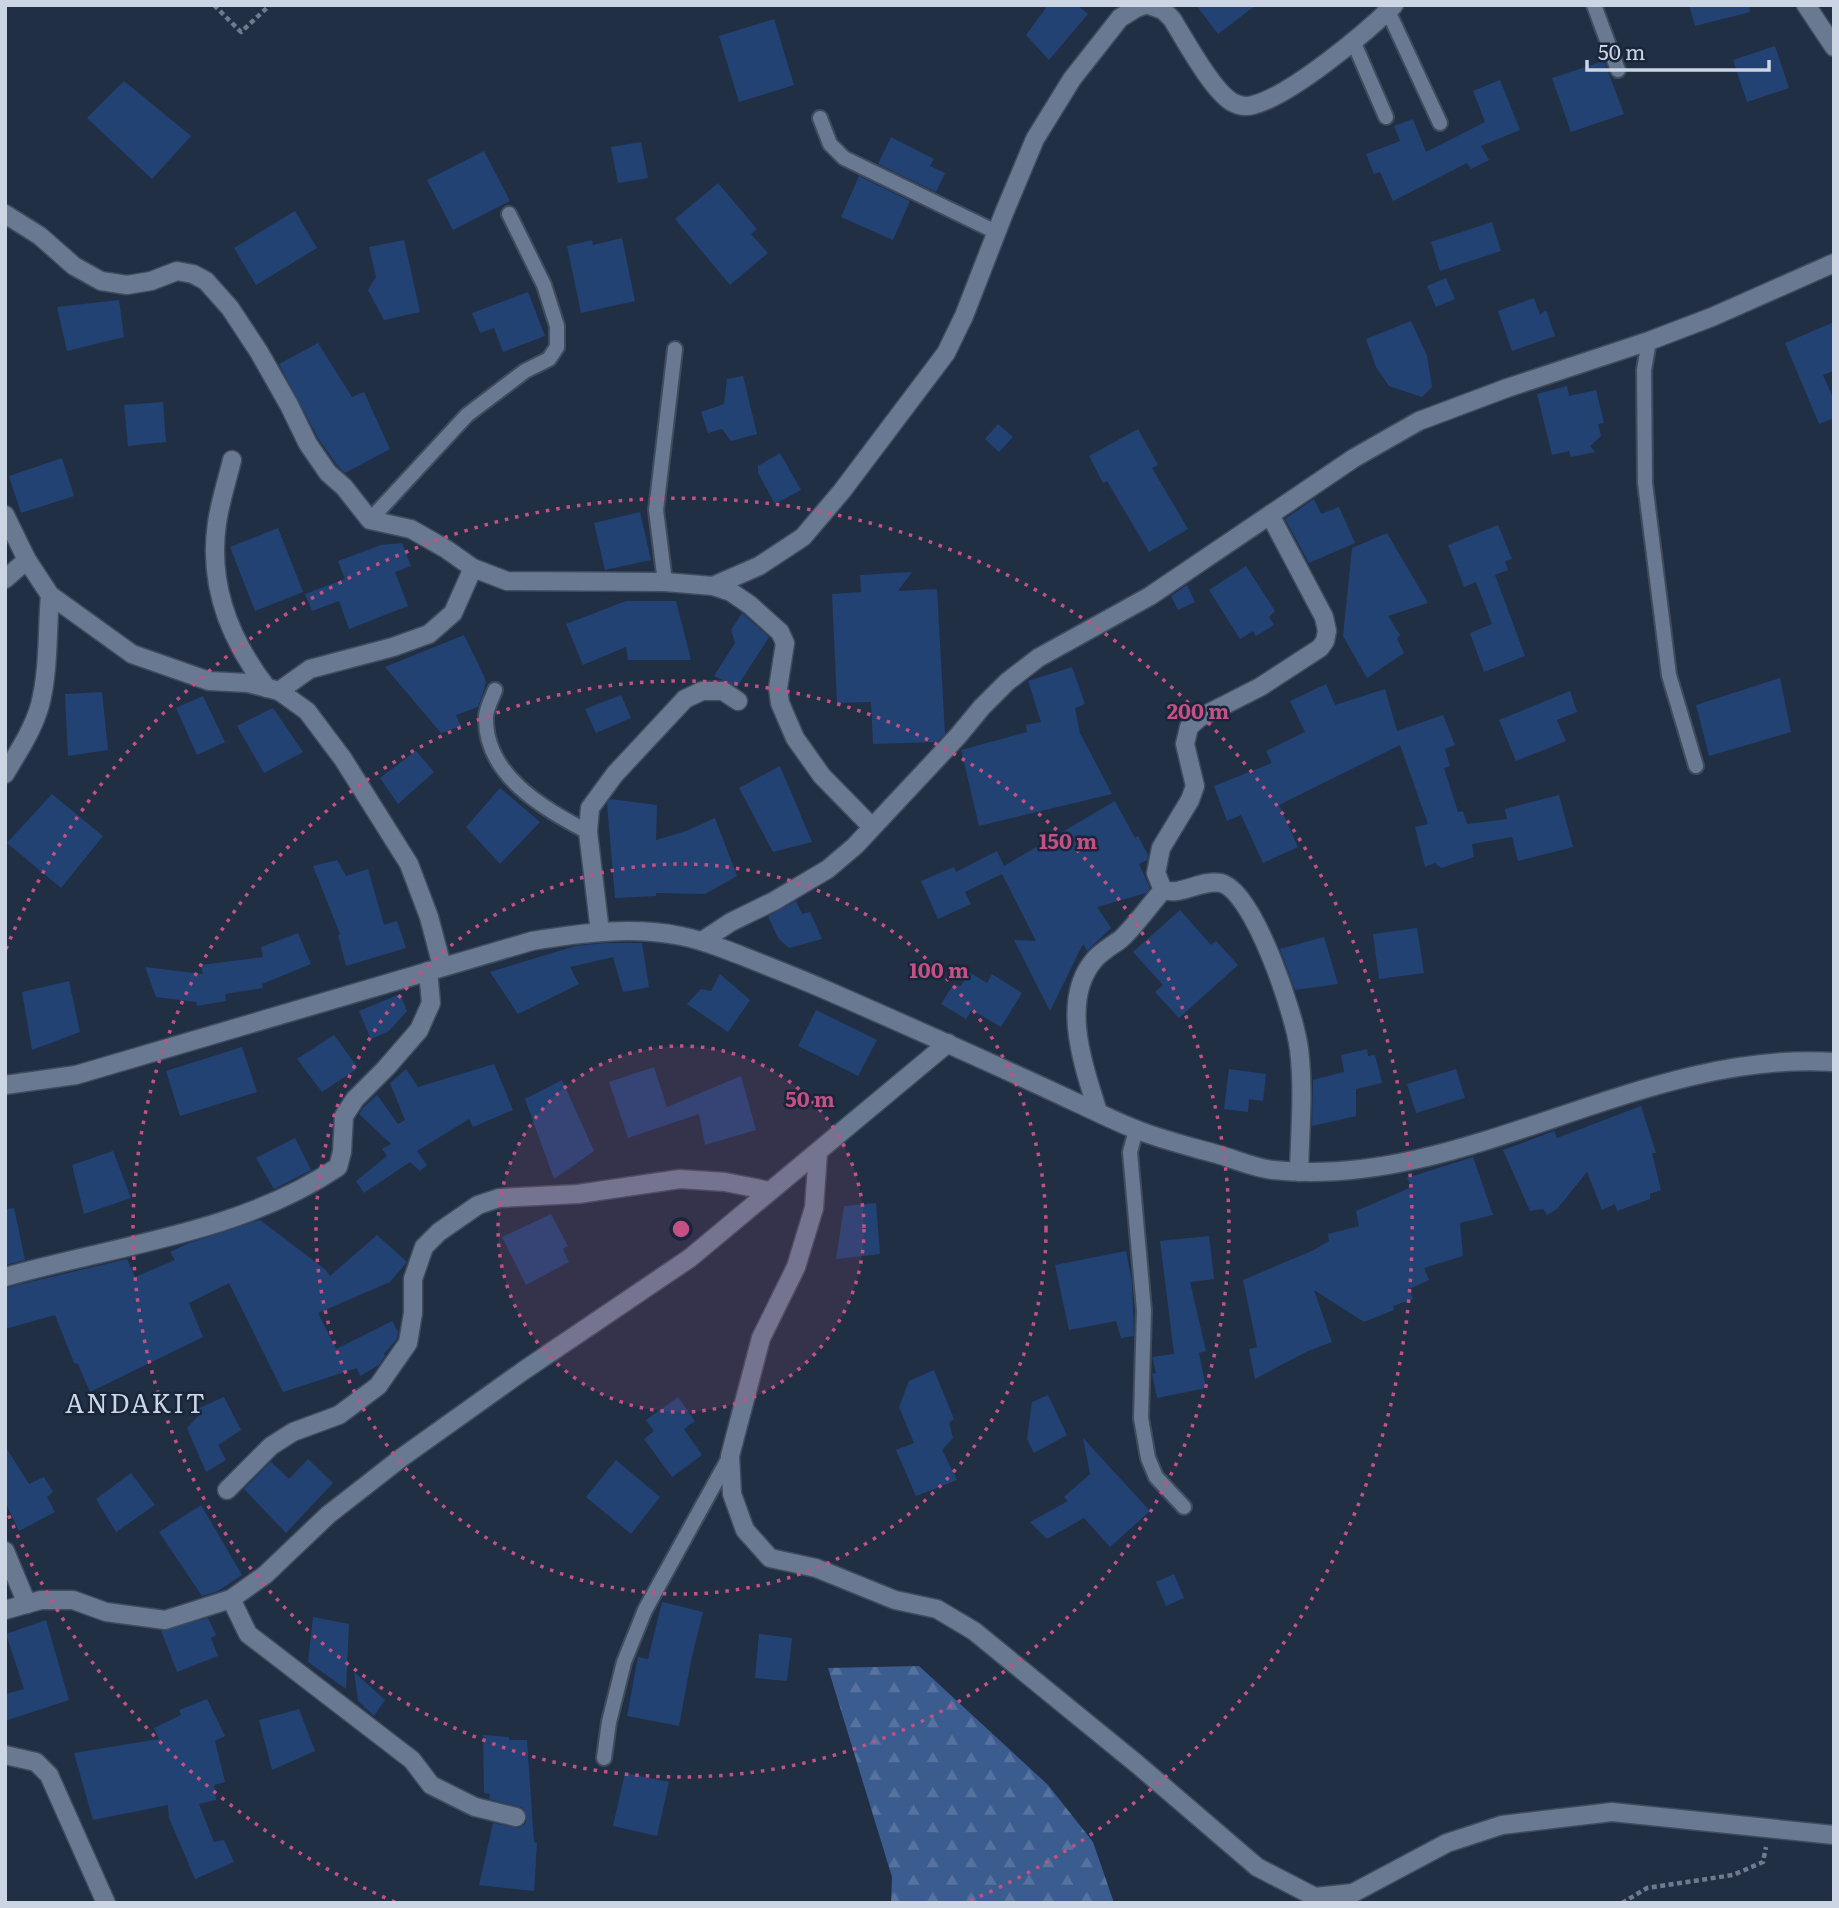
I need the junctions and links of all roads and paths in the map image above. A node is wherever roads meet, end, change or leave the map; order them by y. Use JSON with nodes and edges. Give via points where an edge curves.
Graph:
{"nodes":[{"id":1,"x":214,"y":5,"type":"edge"},
{"id":2,"x":270,"y":5,"type":"edge"},
{"id":3,"x":1149,"y":5,"type":"edge"},
{"id":4,"x":1594,"y":5,"type":"edge"},
{"id":5,"x":1806,"y":5,"type":"edge"},
{"id":6,"x":1391,"y":8,"type":"edge"},
{"id":7,"x":1353,"y":41,"type":"junction"},
{"id":8,"x":1834,"y":47,"type":"edge"},
{"id":9,"x":1618,"y":70,"type":"dead end"},
{"id":10,"x":1386,"y":117,"type":"dead end"},
{"id":11,"x":820,"y":118,"type":"dead end"},
{"id":12,"x":1440,"y":123,"type":"dead end"},
{"id":13,"x":5,"y":214,"type":"edge"},
{"id":14,"x":509,"y":214,"type":"dead end"},
{"id":15,"x":996,"y":232,"type":"junction"},
{"id":16,"x":1834,"y":263,"type":"edge"},
{"id":17,"x":1649,"y":341,"type":"junction"},
{"id":18,"x":675,"y":349,"type":"dead end"},
{"id":19,"x":232,"y":460,"type":"dead end"},
{"id":20,"x":5,"y":515,"type":"edge"},
{"id":21,"x":1270,"y":515,"type":"junction"},
{"id":22,"x":370,"y":520,"type":"junction"},
{"id":23,"x":27,"y":560,"type":"junction"},
{"id":24,"x":473,"y":569,"type":"junction"},
{"id":25,"x":5,"y":579,"type":"edge"},
{"id":26,"x":664,"y":582,"type":"junction"},
{"id":27,"x":713,"y":586,"type":"junction"},
{"id":28,"x":50,"y":595,"type":"junction"},
{"id":29,"x":273,"y":689,"type":"junction"},
{"id":30,"x":495,"y":690,"type":"dead end"},
{"id":31,"x":738,"y":701,"type":"dead end"},
{"id":32,"x":1696,"y":766,"type":"dead end"},
{"id":33,"x":5,"y":774,"type":"edge"},
{"id":34,"x":872,"y":827,"type":"junction"},
{"id":35,"x":588,"y":832,"type":"junction"},
{"id":36,"x":1163,"y":890,"type":"junction"},
{"id":37,"x":600,"y":932,"type":"junction"},
{"id":38,"x":702,"y":941,"type":"junction"},
{"id":39,"x":435,"y":968,"type":"junction"},
{"id":40,"x":948,"y":1043,"type":"junction"},
{"id":41,"x":1834,"y":1062,"type":"edge"},
{"id":42,"x":5,"y":1085,"type":"edge"},
{"id":43,"x":1098,"y":1112,"type":"junction"},
{"id":44,"x":1136,"y":1130,"type":"junction"},
{"id":45,"x":818,"y":1152,"type":"junction"},
{"id":46,"x":1299,"y":1172,"type":"junction"},
{"id":47,"x":770,"y":1191,"type":"junction"},
{"id":48,"x":5,"y":1278,"type":"edge"},
{"id":49,"x":730,"y":1456,"type":"junction"},
{"id":50,"x":227,"y":1490,"type":"dead end"},
{"id":51,"x":1184,"y":1507,"type":"dead end"},
{"id":52,"x":5,"y":1551,"type":"edge"},
{"id":53,"x":231,"y":1599,"type":"junction"},
{"id":54,"x":27,"y":1604,"type":"junction"},
{"id":55,"x":5,"y":1610,"type":"edge"},
{"id":56,"x":5,"y":1755,"type":"edge"},
{"id":57,"x":604,"y":1758,"type":"dead end"},
{"id":58,"x":516,"y":1816,"type":"dead end"},
{"id":59,"x":1770,"y":1830,"type":"junction"},
{"id":60,"x":1834,"y":1835,"type":"edge"},
{"id":61,"x":106,"y":1903,"type":"edge"},
{"id":62,"x":1622,"y":1903,"type":"edge"}],
"edges":[{"from":1,"to":2,"type":"path","via":[[241,32]]},
{"from":3,"to":7,"type":"street","via":[[1172,19],[1214,83],[1242,106],[1279,93]]},
{"from":3,"to":15,"type":"street","via":[[1120,18],[1067,88],[1035,139]]},
{"from":4,"to":9,"type":"lane"},
{"from":5,"to":8,"type":"street"},
{"from":6,"to":7,"type":"street"},
{"from":6,"to":12,"type":"lane"},
{"from":7,"to":10,"type":"lane"},
{"from":11,"to":15,"type":"lane","via":[[830,144],[844,158]]},
{"from":13,"to":22,"type":"street","via":[[74,266],[102,281],[127,285],[177,271],[206,281],[258,352],[321,463]]},
{"from":14,"to":22,"type":"lane","via":[[544,285],[557,326],[557,347],[549,359],[467,415]]},
{"from":15,"to":27,"type":"street","via":[[946,354],[842,491],[803,537],[759,566]]},
{"from":16,"to":17,"type":"street"},
{"from":17,"to":21,"type":"street","via":[[1419,421]]},
{"from":17,"to":32,"type":"lane","via":[[1644,370],[1648,511],[1669,675]]},
{"from":18,"to":26,"type":"lane","via":[[656,510]]},
{"from":19,"to":29,"type":"street","via":[[217,521],[217,583],[240,649]]},
{"from":20,"to":23,"type":"street"},
{"from":21,"to":34,"type":"street","via":[[1150,596],[1038,658],[1007,682]]},
{"from":21,"to":36,"type":"street","via":[[1327,625],[1325,641],[1307,658],[1189,727],[1185,744],[1195,786],[1160,848],[1156,873]]},
{"from":22,"to":24,"type":"street","via":[[411,529]]},
{"from":23,"to":25,"type":"street"},
{"from":23,"to":28,"type":"street"},
{"from":24,"to":26,"type":"street","via":[[507,581]]},
{"from":24,"to":29,"type":"street","via":[[453,613],[429,634],[310,668]]},
{"from":26,"to":27,"type":"street"},
{"from":27,"to":34,"type":"street","via":[[750,605],[780,632],[785,643],[780,704],[795,738],[822,776]]},
{"from":28,"to":29,"type":"street","via":[[132,654],[209,681]]},
{"from":28,"to":33,"type":"street","via":[[40,705],[31,731]]},
{"from":29,"to":39,"type":"street","via":[[307,711],[409,864],[429,917]]},
{"from":30,"to":35,"type":"lane","via":[[486,713],[489,744],[505,771],[527,796]]},
{"from":31,"to":35,"type":"street","via":[[723,691],[702,691],[685,699],[590,808]]},
{"from":34,"to":38,"type":"street","via":[[828,869]]},
{"from":35,"to":37,"type":"street"},
{"from":36,"to":43,"type":"street","via":[[1123,937],[1095,958],[1080,984],[1076,1028]]},
{"from":36,"to":46,"type":"street","via":[[1172,893],[1221,883],[1246,906],[1260,934],[1284,990],[1299,1050]]},
{"from":37,"to":38,"type":"street","via":[[679,935]]},
{"from":37,"to":39,"type":"street","via":[[532,941]]},
{"from":38,"to":40,"type":"street"},
{"from":39,"to":42,"type":"street","via":[[76,1075]]},
{"from":39,"to":48,"type":"street","via":[[431,1003],[419,1030],[344,1116],[338,1167],[309,1186],[225,1221]]},
{"from":40,"to":43,"type":"street"},
{"from":40,"to":45,"type":"street"},
{"from":41,"to":46,"type":"street","via":[[1770,1062],[1671,1081],[1460,1148],[1360,1168]]},
{"from":43,"to":44,"type":"street"},
{"from":44,"to":46,"type":"street","via":[[1269,1170]]},
{"from":44,"to":51,"type":"lane","via":[[1130,1152],[1144,1310],[1141,1418],[1156,1477]]},
{"from":45,"to":47,"type":"street"},
{"from":45,"to":49,"type":"street","via":[[814,1208],[796,1267],[761,1338]]},
{"from":47,"to":50,"type":"street","via":[[680,1179],[578,1194],[499,1198],[478,1205],[424,1247],[413,1279],[408,1343],[378,1386],[339,1415],[293,1432],[271,1446]]},
{"from":47,"to":53,"type":"street","via":[[690,1258],[401,1458]]},
{"from":49,"to":57,"type":"lane","via":[[645,1610],[624,1662]]},
{"from":49,"to":59,"type":"street","via":[[732,1494],[745,1530],[770,1558],[816,1568],[895,1600],[937,1609],[974,1631],[1257,1867],[1315,1897],[1353,1893],[1447,1843],[1502,1825],[1612,1812]]},
{"from":52,"to":54,"type":"street"},
{"from":53,"to":54,"type":"street","via":[[165,1620],[106,1612],[73,1600]]},
{"from":53,"to":58,"type":"street","via":[[248,1633],[412,1760],[431,1784],[475,1807]]},
{"from":54,"to":55,"type":"street"},
{"from":56,"to":61,"type":"street","via":[[36,1762],[49,1775]]},
{"from":59,"to":60,"type":"street"},
{"from":59,"to":62,"type":"path","via":[[1763,1862],[1733,1875],[1647,1888]]}]}
